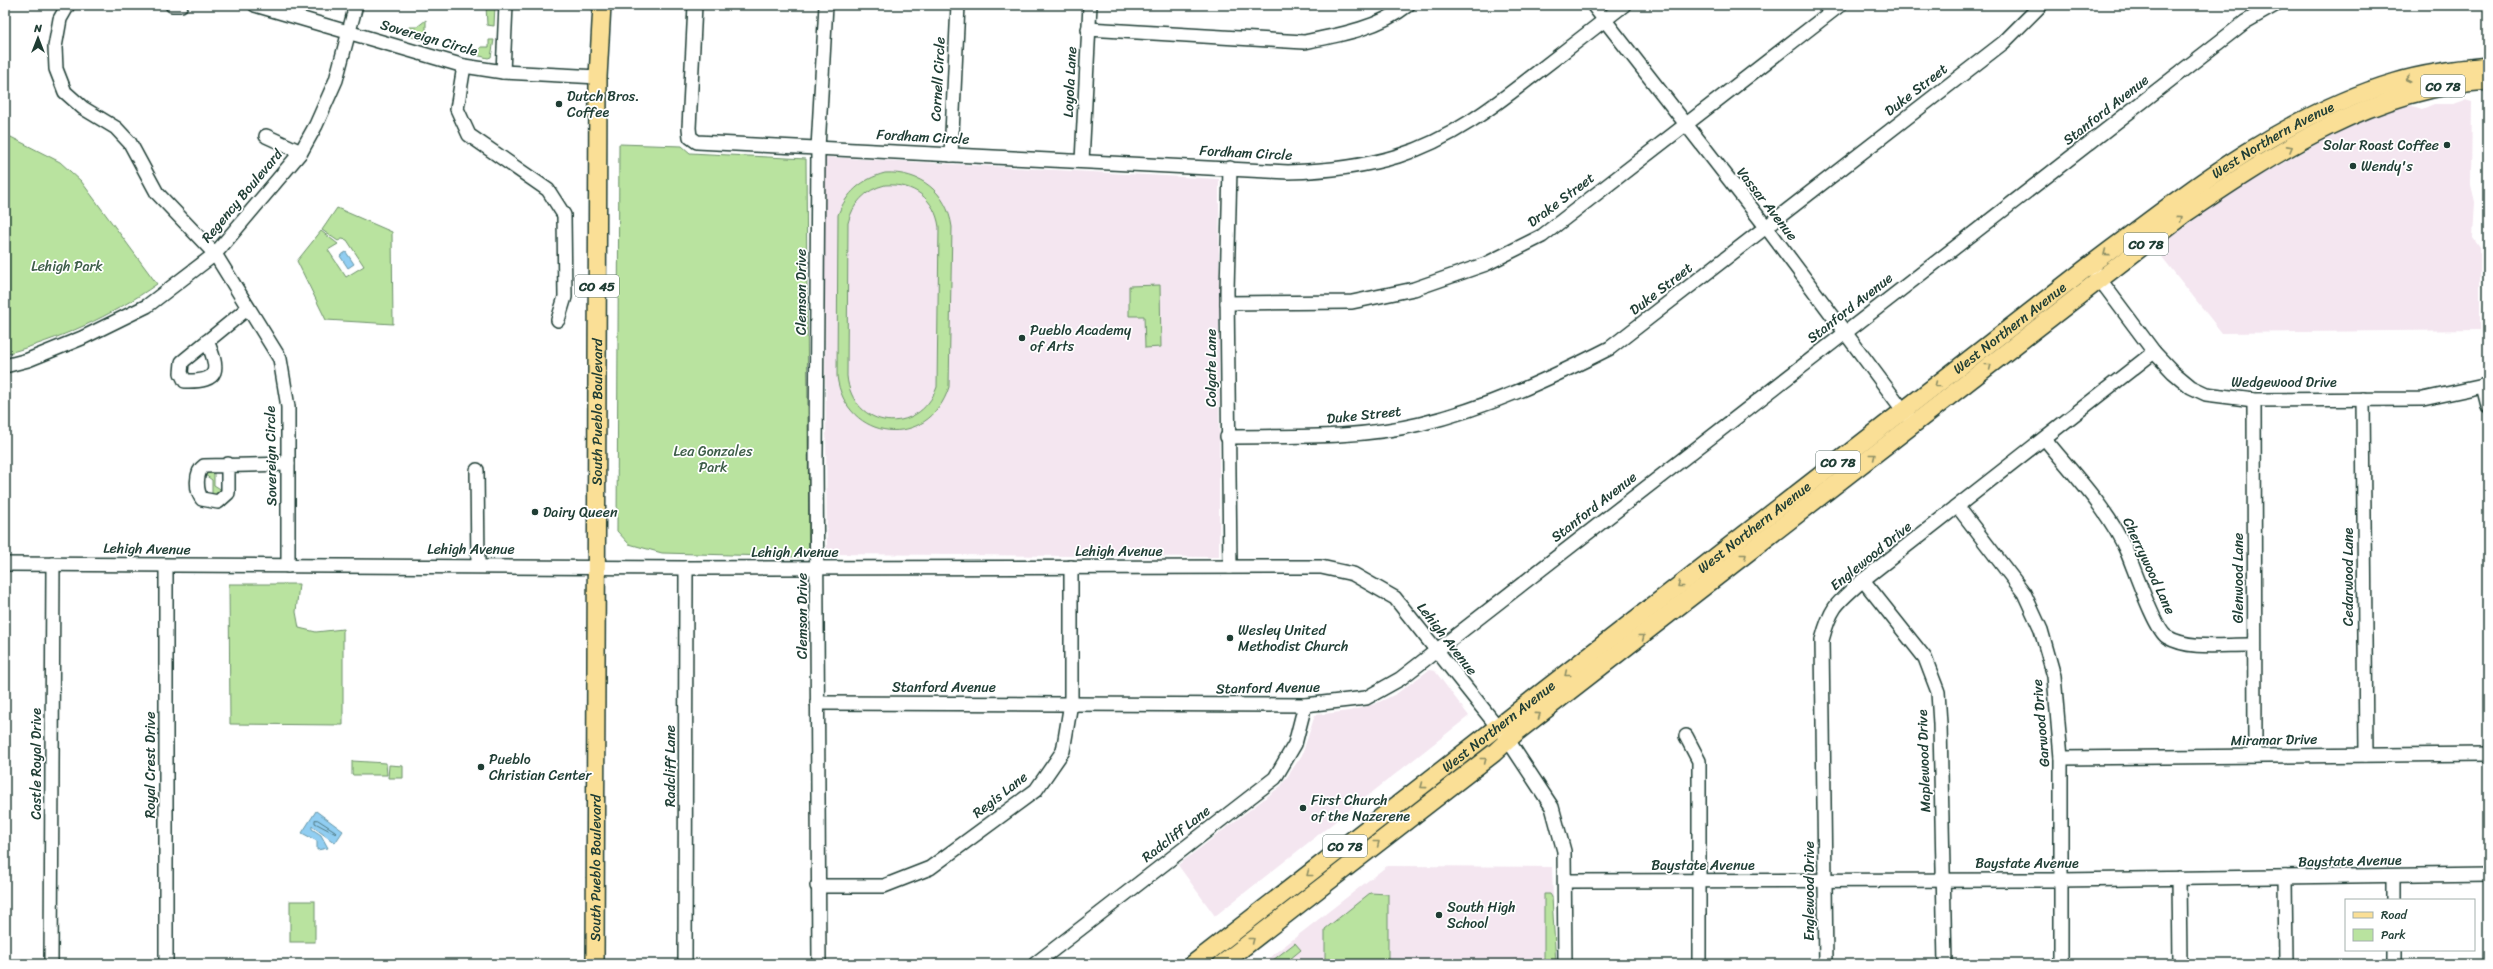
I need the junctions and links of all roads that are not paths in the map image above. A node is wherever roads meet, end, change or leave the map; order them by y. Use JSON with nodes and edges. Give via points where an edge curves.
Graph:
{"nodes":[{"id":1,"x":68,"y":5,"type":"edge"},
{"id":2,"x":172,"y":5,"type":"edge"},
{"id":3,"x":181,"y":5,"type":"edge"},
{"id":4,"x":255,"y":5,"type":"edge"},
{"id":5,"x":356,"y":5,"type":"edge"},
{"id":6,"x":506,"y":5,"type":"edge"},
{"id":7,"x":602,"y":5,"type":"edge"},
{"id":8,"x":695,"y":5,"type":"edge"},
{"id":9,"x":826,"y":5,"type":"edge"},
{"id":10,"x":958,"y":5,"type":"edge"},
{"id":11,"x":1090,"y":5,"type":"edge"},
{"id":12,"x":1408,"y":5,"type":"edge"},
{"id":13,"x":1593,"y":5,"type":"edge"},
{"id":14,"x":1624,"y":5,"type":"edge"},
{"id":15,"x":1840,"y":5,"type":"edge"},
{"id":16,"x":2041,"y":5,"type":"edge"},
{"id":17,"x":2275,"y":5,"type":"edge"},
{"id":18,"x":1604,"y":20,"type":"junction"},
{"id":19,"x":1088,"y":29,"type":"junction"},
{"id":20,"x":350,"y":32,"type":"junction"},
{"id":21,"x":464,"y":66,"type":"junction"},
{"id":22,"x":2488,"y":66,"type":"edge"},
{"id":23,"x":503,"y":72,"type":"junction"},
{"id":24,"x":598,"y":77,"type":"junction"},
{"id":25,"x":2488,"y":81,"type":"edge"},
{"id":26,"x":1684,"y":125,"type":"junction"},
{"id":27,"x":266,"y":136,"type":"dead end"},
{"id":28,"x":818,"y":148,"type":"junction"},
{"id":29,"x":301,"y":152,"type":"junction"},
{"id":30,"x":951,"y":155,"type":"junction"},
{"id":31,"x":1082,"y":161,"type":"junction"},
{"id":32,"x":1230,"y":168,"type":"junction"},
{"id":33,"x":1767,"y":228,"type":"junction"},
{"id":34,"x":215,"y":254,"type":"junction"},
{"id":35,"x":2089,"y":266,"type":"junction"},
{"id":36,"x":2100,"y":280,"type":"junction"},
{"id":37,"x":1227,"y":303,"type":"junction"},
{"id":38,"x":248,"y":308,"type":"junction"},
{"id":39,"x":558,"y":320,"type":"dead end"},
{"id":40,"x":1844,"y":333,"type":"junction"},
{"id":41,"x":207,"y":341,"type":"dead end"},
{"id":42,"x":2154,"y":352,"type":"junction"},
{"id":43,"x":5,"y":366,"type":"edge"},
{"id":44,"x":2485,"y":385,"type":"edge"},
{"id":45,"x":2363,"y":399,"type":"junction"},
{"id":46,"x":2254,"y":400,"type":"junction"},
{"id":47,"x":2488,"y":406,"type":"edge"},
{"id":48,"x":1904,"y":411,"type":"junction"},
{"id":49,"x":1914,"y":424,"type":"junction"},
{"id":50,"x":1227,"y":437,"type":"junction"},
{"id":51,"x":2045,"y":439,"type":"junction"},
{"id":52,"x":228,"y":464,"type":"dead end"},
{"id":53,"x":288,"y":464,"type":"junction"},
{"id":54,"x":478,"y":470,"type":"dead end"},
{"id":55,"x":1958,"y":508,"type":"junction"},
{"id":56,"x":5,"y":564,"type":"edge"},
{"id":57,"x":53,"y":564,"type":"junction"},
{"id":58,"x":478,"y":565,"type":"junction"},
{"id":59,"x":166,"y":566,"type":"junction"},
{"id":60,"x":288,"y":566,"type":"junction"},
{"id":61,"x":596,"y":566,"type":"junction"},
{"id":62,"x":1071,"y":567,"type":"junction"},
{"id":63,"x":1230,"y":567,"type":"junction"},
{"id":64,"x":686,"y":568,"type":"junction"},
{"id":65,"x":818,"y":568,"type":"junction"},
{"id":66,"x":1863,"y":580,"type":"junction"},
{"id":67,"x":2254,"y":645,"type":"junction"},
{"id":68,"x":1435,"y":651,"type":"junction"},
{"id":69,"x":817,"y":702,"type":"junction"},
{"id":70,"x":1071,"y":703,"type":"junction"},
{"id":71,"x":1305,"y":705,"type":"junction"},
{"id":72,"x":1503,"y":734,"type":"junction"},
{"id":73,"x":1686,"y":736,"type":"dead end"},
{"id":74,"x":2488,"y":754,"type":"edge"},
{"id":75,"x":2366,"y":755,"type":"junction"},
{"id":76,"x":2255,"y":756,"type":"junction"},
{"id":77,"x":2061,"y":758,"type":"junction"},
{"id":78,"x":2488,"y":874,"type":"edge"},
{"id":79,"x":2393,"y":876,"type":"junction"},
{"id":80,"x":2179,"y":878,"type":"junction"},
{"id":81,"x":2285,"y":878,"type":"junction"},
{"id":82,"x":1944,"y":879,"type":"junction"},
{"id":83,"x":1826,"y":880,"type":"junction"},
{"id":84,"x":2060,"y":880,"type":"junction"},
{"id":85,"x":1699,"y":881,"type":"junction"},
{"id":86,"x":1565,"y":882,"type":"junction"},
{"id":87,"x":817,"y":886,"type":"junction"},
{"id":88,"x":2393,"y":899,"type":"edge"},
{"id":89,"x":2394,"y":951,"type":"edge"},
{"id":90,"x":51,"y":964,"type":"edge"},
{"id":91,"x":166,"y":964,"type":"edge"},
{"id":92,"x":596,"y":964,"type":"edge"},
{"id":93,"x":685,"y":964,"type":"edge"},
{"id":94,"x":819,"y":964,"type":"edge"},
{"id":95,"x":1035,"y":964,"type":"edge"},
{"id":96,"x":1194,"y":964,"type":"edge"},
{"id":97,"x":1222,"y":964,"type":"edge"},
{"id":98,"x":1565,"y":964,"type":"edge"},
{"id":99,"x":1699,"y":964,"type":"edge"},
{"id":100,"x":1826,"y":964,"type":"edge"},
{"id":101,"x":1945,"y":964,"type":"edge"},
{"id":102,"x":2061,"y":964,"type":"edge"},
{"id":103,"x":2180,"y":964,"type":"edge"},
{"id":104,"x":2286,"y":964,"type":"edge"},
{"id":105,"x":2394,"y":964,"type":"edge"}],
"edges":[{"from":1,"to":34,"type":"street","name":"Sovereign Circle","via":[[60,19],[55,52],[56,69],[66,92],[83,108],[108,122],[123,135],[133,148],[157,193]]},
{"from":2,"to":3,"type":"street"},
{"from":4,"to":20,"type":"street","name":"Sovereign Circle"},
{"from":5,"to":20,"type":"street","name":"Regency Boulevard"},
{"from":6,"to":23,"type":"street"},
{"from":7,"to":24,"type":"main road","name":"South Pueblo Boulevard","number":"CO 45"},
{"from":8,"to":28,"type":"street","name":"Fordham Circle","via":[[690,137],[697,142],[706,143]]},
{"from":9,"to":28,"type":"street"},
{"from":10,"to":30,"type":"street","name":"Cornell Circle"},
{"from":11,"to":19,"type":"street","name":"Loyola Lane"},
{"from":12,"to":19,"type":"street","via":[[1367,27],[1339,36],[1304,42]]},
{"from":13,"to":18,"type":"street","name":"Vassar Avenue"},
{"from":14,"to":18,"type":"street","name":"Fordham Circle"},
{"from":15,"to":26,"type":"street","name":"Drake Street"},
{"from":16,"to":33,"type":"street","name":"Duke Street","via":[[2003,43]]},
{"from":17,"to":40,"type":"street","name":"Stanford Avenue","via":[[2245,22]]},
{"from":18,"to":26,"type":"street","name":"Vassar Avenue"},
{"from":18,"to":32,"type":"street","name":"Fordham Circle","via":[[1484,113],[1428,144],[1399,156],[1346,168],[1288,172]]},
{"from":19,"to":31,"type":"street","name":"Loyola Lane"},
{"from":20,"to":21,"type":"street","name":"Sovereign Circle"},
{"from":20,"to":29,"type":"street","name":"Regency Boulevard","via":[[336,80]]},
{"from":21,"to":23,"type":"street","name":"Sovereign Circle"},
{"from":21,"to":39,"type":"street","via":[[457,109],[469,135],[548,190],[564,215],[565,297]]},
{"from":22,"to":35,"type":"main road","name":"West Northern Avenue","number":"CO 78","one_way":true,"via":[[2428,74],[2396,82],[2316,115],[2226,166]]},
{"from":23,"to":24,"type":"street","name":"Sovereign Circle"},
{"from":24,"to":61,"type":"main road","name":"South Pueblo Boulevard","number":"CO 45"},
{"from":36,"to":25,"type":"main road","name":"West Northern Avenue","number":"CO 78","one_way":true,"via":[[2183,215],[2238,178],[2347,118],[2384,101],[2423,90]]},
{"from":26,"to":33,"type":"street","name":"Vassar Avenue"},
{"from":26,"to":37,"type":"street","name":"Drake Street","via":[[1542,236],[1486,264],[1414,289],[1352,302]]},
{"from":27,"to":29,"type":"street"},
{"from":28,"to":30,"type":"street","name":"Fordham Circle"},
{"from":28,"to":65,"type":"street","name":"Clemson Drive"},
{"from":29,"to":34,"type":"street","name":"Regency Boulevard"},
{"from":30,"to":31,"type":"street","name":"Fordham Circle"},
{"from":31,"to":32,"type":"street","name":"Fordham Circle"},
{"from":32,"to":37,"type":"street","name":"Colgate Lane"},
{"from":33,"to":40,"type":"street","name":"Vassar Avenue"},
{"from":33,"to":50,"type":"street","name":"Duke Street","via":[[1610,348],[1553,377],[1488,404],[1420,424],[1353,435]]},
{"from":34,"to":38,"type":"street","name":"Sovereign Circle"},
{"from":34,"to":43,"type":"street","name":"Regency Boulevard","via":[[147,306],[82,338],[28,360]]},
{"from":35,"to":36,"type":"street","name":"Wedgewood Drive"},
{"from":35,"to":48,"type":"main road","name":"West Northern Avenue","number":"CO 78","one_way":true},
{"from":36,"to":42,"type":"street","name":"Wedgewood Drive"},
{"from":49,"to":36,"type":"main road","name":"West Northern Avenue","number":"CO 78","one_way":true},
{"from":37,"to":50,"type":"street","name":"Colgate Lane"},
{"from":38,"to":41,"type":"street"},
{"from":38,"to":53,"type":"street","name":"Sovereign Circle","via":[[280,359],[288,407]]},
{"from":40,"to":48,"type":"street","name":"Vassar Avenue"},
{"from":40,"to":68,"type":"street","name":"Stanford Avenue"},
{"from":42,"to":46,"type":"street","name":"Wedgewood Drive","via":[[2191,387],[2206,394]]},
{"from":42,"to":51,"type":"street","name":"Englewood Drive"},
{"from":44,"to":45,"type":"street","name":"Wedgewood Drive","via":[[2423,398]]},
{"from":44,"to":47,"type":"street"},
{"from":45,"to":46,"type":"street","name":"Wedgewood Drive"},
{"from":45,"to":75,"type":"street","name":"Cedarwood Lane"},
{"from":46,"to":67,"type":"street","name":"Glenwood Lane"},
{"from":48,"to":49,"type":"street","name":"Vassar Avenue"},
{"from":48,"to":72,"type":"main road","name":"West Northern Avenue","number":"CO 78","one_way":true},
{"from":72,"to":49,"type":"main road","name":"West Northern Avenue","number":"CO 78","one_way":true},
{"from":50,"to":63,"type":"street","name":"Colgate Lane"},
{"from":51,"to":55,"type":"street","name":"Englewood Drive"},
{"from":51,"to":67,"type":"street","name":"Cherrywood Lane","via":[[2111,522],[2127,551],[2155,619],[2166,636],[2184,644]]},
{"from":52,"to":53,"type":"street"},
{"from":53,"to":60,"type":"street","name":"Sovereign Circle"},
{"from":54,"to":58,"type":"street"},
{"from":55,"to":66,"type":"street","name":"Englewood Drive"},
{"from":55,"to":77,"type":"street","name":"Garwood Drive","via":[[2024,593],[2041,630],[2054,676]]},
{"from":56,"to":57,"type":"street","name":"Lehigh Avenue"},
{"from":57,"to":59,"type":"street","name":"Lehigh Avenue"},
{"from":57,"to":90,"type":"street","name":"Castle Royal Drive"},
{"from":58,"to":60,"type":"street","name":"Lehigh Avenue"},
{"from":58,"to":61,"type":"street","name":"Lehigh Avenue"},
{"from":59,"to":60,"type":"street","name":"Lehigh Avenue"},
{"from":59,"to":91,"type":"street","name":"Royal Crest Drive"},
{"from":61,"to":64,"type":"street","name":"Lehigh Avenue"},
{"from":61,"to":92,"type":"main road","name":"South Pueblo Boulevard","number":"CO 45"},
{"from":62,"to":63,"type":"street","name":"Lehigh Avenue"},
{"from":62,"to":65,"type":"street","name":"Lehigh Avenue"},
{"from":62,"to":70,"type":"street","name":"Regis Lane"},
{"from":63,"to":68,"type":"street","name":"Lehigh Avenue","via":[[1320,567],[1353,574],[1395,598]]},
{"from":64,"to":65,"type":"street","name":"Lehigh Avenue"},
{"from":64,"to":93,"type":"street","name":"Radcliff Lane"},
{"from":65,"to":69,"type":"street","name":"Clemson Drive"},
{"from":66,"to":82,"type":"street","name":"Maplewood Drive","via":[[1925,658],[1938,692]]},
{"from":66,"to":83,"type":"street","name":"Englewood Drive","via":[[1840,600],[1828,616],[1822,640]]},
{"from":67,"to":76,"type":"street","name":"Glenwood Lane"},
{"from":68,"to":71,"type":"street","name":"Stanford Avenue","via":[[1400,679],[1366,698]]},
{"from":68,"to":72,"type":"street","name":"Lehigh Avenue"},
{"from":69,"to":70,"type":"street","name":"Stanford Avenue"},
{"from":69,"to":87,"type":"street","name":"Clemson Drive"},
{"from":70,"to":71,"type":"street","name":"Stanford Avenue"},
{"from":70,"to":87,"type":"street","name":"Regis Lane","via":[[1063,751],[1036,790],[930,868],[884,886]]},
{"from":71,"to":95,"type":"street","name":"Radcliff Lane","via":[[1295,744],[1275,778]]},
{"from":72,"to":86,"type":"street","name":"Lehigh Avenue","via":[[1552,807],[1564,851]]},
{"from":72,"to":96,"type":"main road","name":"West Northern Avenue","number":"CO 78","one_way":true},
{"from":97,"to":72,"type":"main road","name":"West Northern Avenue","number":"CO 78","one_way":true},
{"from":73,"to":85,"type":"street","via":[[1699,761]]},
{"from":74,"to":75,"type":"street","name":"Miramar Drive"},
{"from":75,"to":76,"type":"street","name":"Miramar Drive"},
{"from":76,"to":77,"type":"street","name":"Miramar Drive"},
{"from":77,"to":84,"type":"street","name":"Garwood Drive"},
{"from":78,"to":79,"type":"street","name":"Baystate Avenue"},
{"from":79,"to":81,"type":"street","name":"Baystate Avenue"},
{"from":79,"to":88,"type":"street"},
{"from":80,"to":81,"type":"street","name":"Baystate Avenue"},
{"from":80,"to":84,"type":"street","name":"Baystate Avenue"},
{"from":80,"to":103,"type":"street"},
{"from":81,"to":104,"type":"street"},
{"from":82,"to":83,"type":"street","name":"Baystate Avenue"},
{"from":82,"to":84,"type":"street","name":"Baystate Avenue"},
{"from":82,"to":101,"type":"street","name":"Maplewood Drive"},
{"from":83,"to":85,"type":"street","name":"Baystate Avenue"},
{"from":83,"to":100,"type":"street","name":"Englewood Drive"},
{"from":84,"to":102,"type":"street","name":"Garwood Drive"},
{"from":85,"to":86,"type":"street","name":"Baystate Avenue"},
{"from":85,"to":99,"type":"street"},
{"from":86,"to":98,"type":"street","name":"Lehigh Avenue"},
{"from":87,"to":94,"type":"street","name":"Clemson Drive"},
{"from":89,"to":105,"type":"street"}]}
